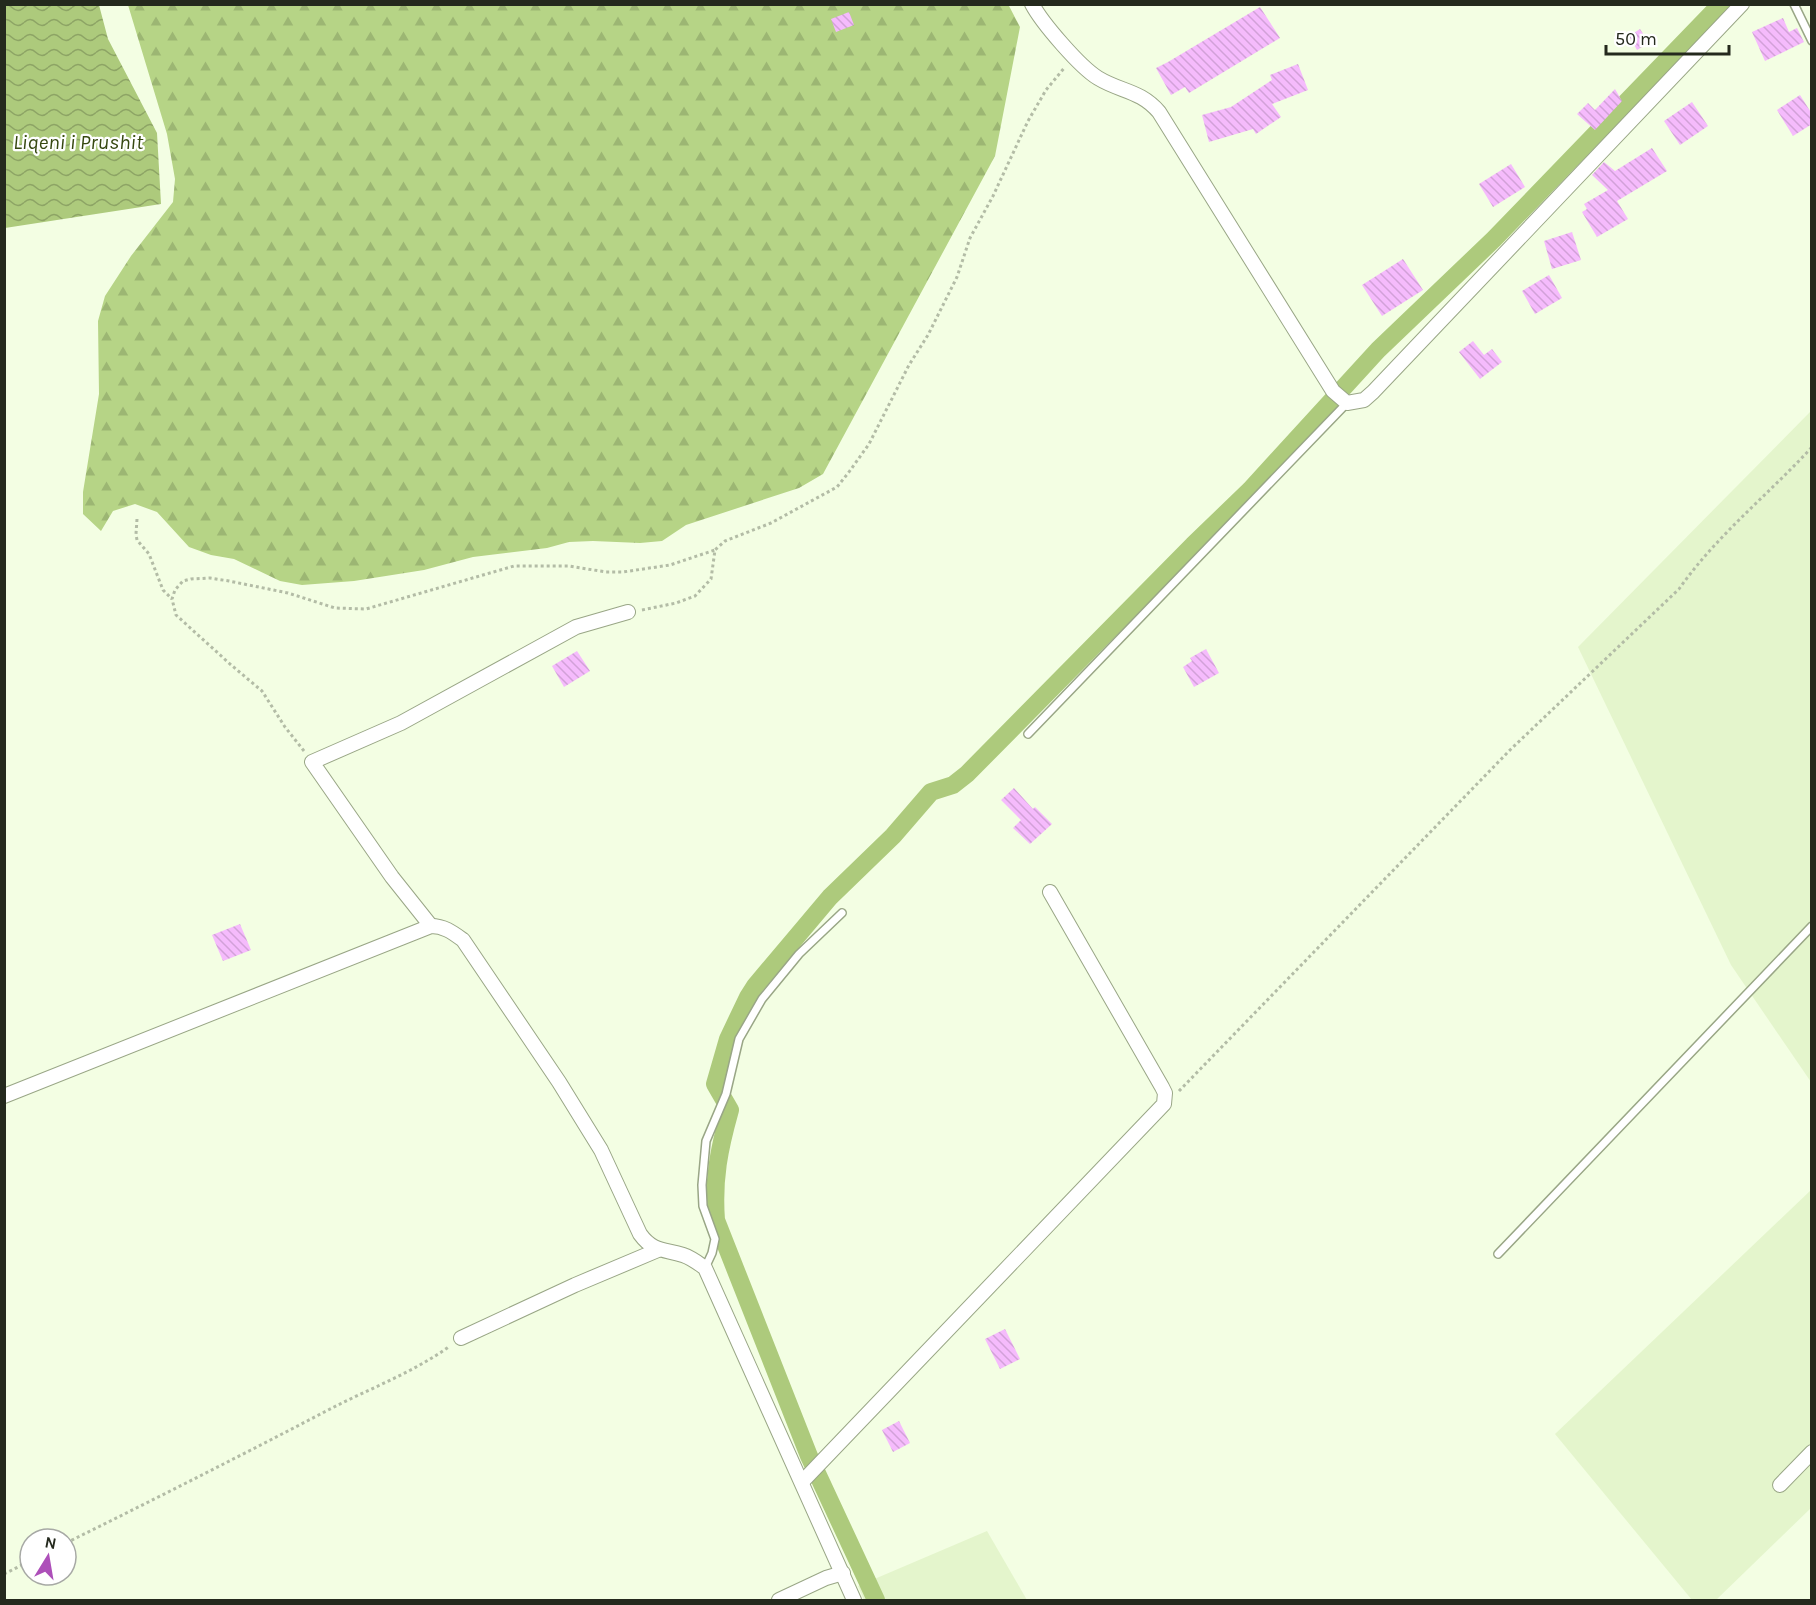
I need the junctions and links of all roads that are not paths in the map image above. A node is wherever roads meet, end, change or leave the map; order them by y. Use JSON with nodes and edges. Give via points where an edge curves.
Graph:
{"nodes":[{"id":1,"x":1032,"y":4,"type":"edge"},
{"id":2,"x":1742,"y":4,"type":"edge"},
{"id":3,"x":1794,"y":4,"type":"edge"},
{"id":4,"x":1812,"y":40,"type":"edge"},
{"id":5,"x":1341,"y":398,"type":"junction"},
{"id":6,"x":628,"y":612,"type":"road end"},
{"id":7,"x":1028,"y":734,"type":"dead end"},
{"id":8,"x":1050,"y":892,"type":"dead end"},
{"id":9,"x":842,"y":913,"type":"dead end"},
{"id":10,"x":431,"y":926,"type":"junction"},
{"id":11,"x":1812,"y":926,"type":"edge"},
{"id":12,"x":4,"y":1096,"type":"edge"},
{"id":13,"x":658,"y":1250,"type":"junction"},
{"id":14,"x":1498,"y":1254,"type":"dead end"},
{"id":15,"x":705,"y":1268,"type":"junction"},
{"id":16,"x":461,"y":1338,"type":"road end"},
{"id":17,"x":1812,"y":1452,"type":"edge"},
{"id":18,"x":802,"y":1482,"type":"junction"},
{"id":19,"x":1780,"y":1485,"type":"dead end"},
{"id":20,"x":843,"y":1573,"type":"junction"},
{"id":21,"x":779,"y":1600,"type":"edge"},
{"id":22,"x":854,"y":1600,"type":"edge"}],
"edges":[{"from":1,"to":5,"type":"street","via":[[1081,66],[1097,78],[1149,101],[1159,112]]},
{"from":2,"to":5,"type":"street","via":[[1373,392],[1364,400]]},
{"from":3,"to":4,"type":"lane"},
{"from":5,"to":7,"type":"lane"},
{"from":6,"to":10,"type":"street","via":[[576,627],[401,723],[312,762]]},
{"from":8,"to":18,"type":"street","via":[[1162,1087],[1164,1104]]},
{"from":9,"to":15,"type":"lane","via":[[799,954],[762,999],[739,1039],[726,1094],[706,1141],[703,1206],[715,1239]]},
{"from":10,"to":12,"type":"street"},
{"from":10,"to":13,"type":"street","via":[[441,926],[463,940],[601,1150],[640,1234]]},
{"from":11,"to":14,"type":"lane"},
{"from":13,"to":15,"type":"street","via":[[685,1256]]},
{"from":13,"to":16,"type":"street"},
{"from":15,"to":18,"type":"street"},
{"from":17,"to":19,"type":"street"},
{"from":18,"to":20,"type":"street"},
{"from":20,"to":21,"type":"street"},
{"from":20,"to":22,"type":"street"}]}
